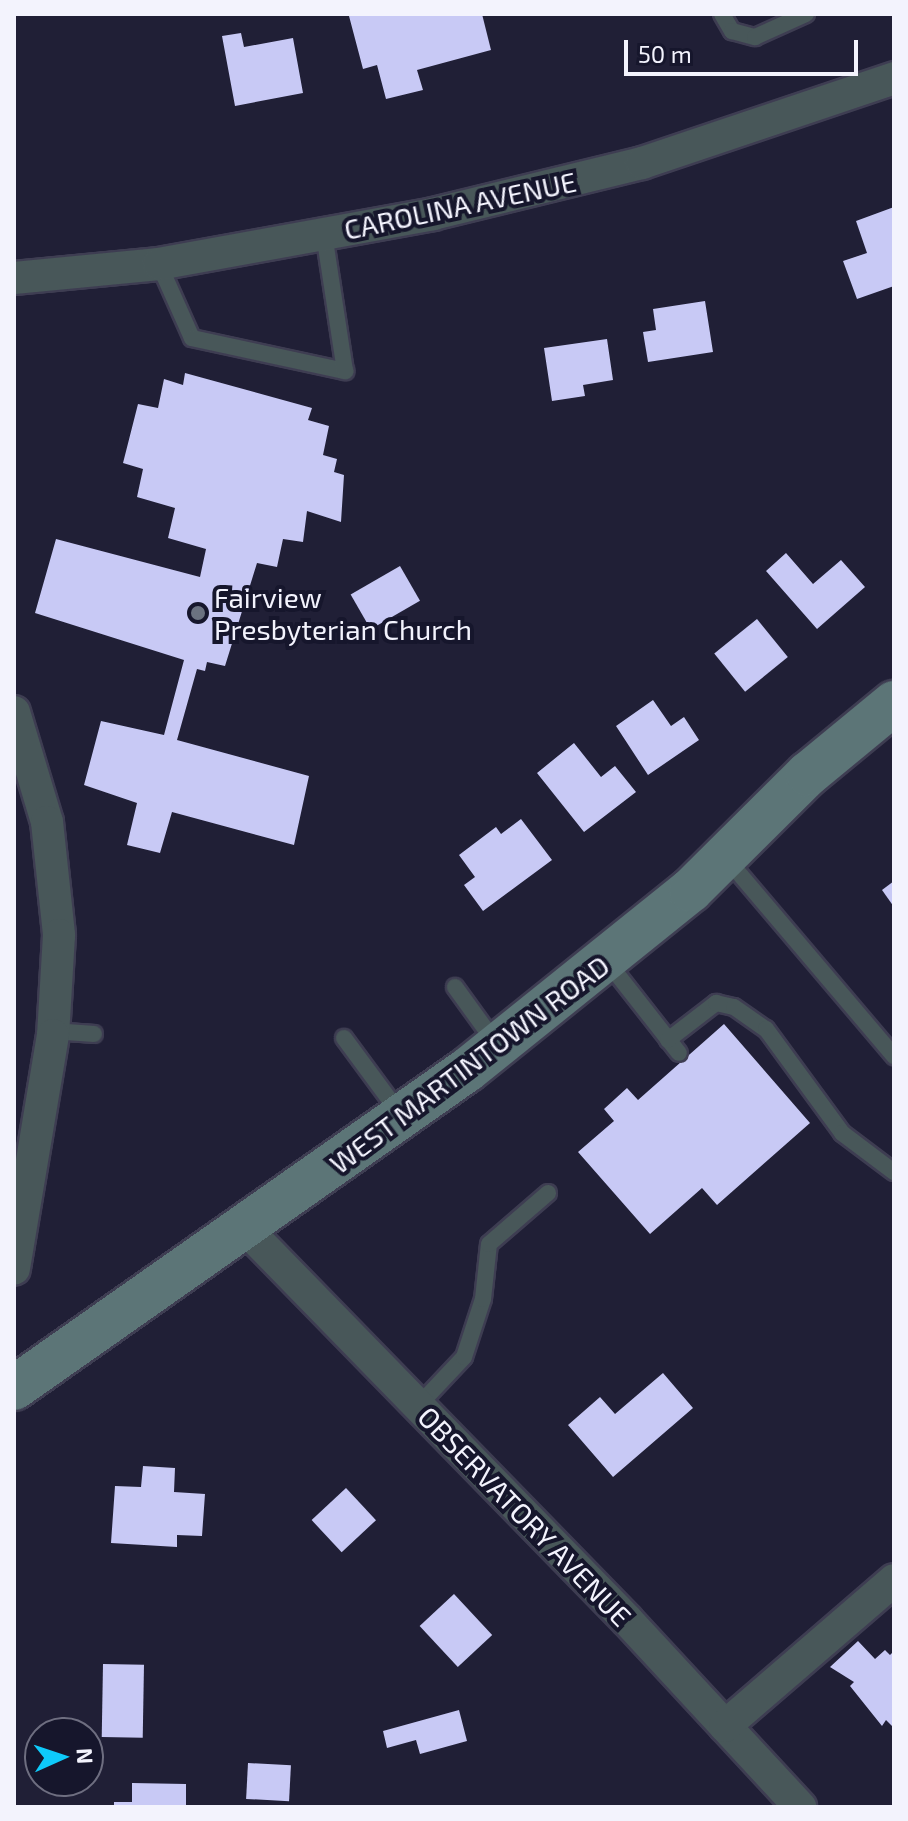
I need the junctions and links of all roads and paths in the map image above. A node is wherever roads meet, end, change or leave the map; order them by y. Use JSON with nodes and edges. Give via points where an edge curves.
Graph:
{"nodes":[{"id":1,"x":722,"y":14,"type":"edge"},
{"id":2,"x":806,"y":14,"type":"edge"},
{"id":3,"x":894,"y":78,"type":"edge"},
{"id":4,"x":324,"y":234,"type":"junction"},
{"id":5,"x":159,"y":264,"type":"junction"},
{"id":6,"x":14,"y":278,"type":"edge"},
{"id":7,"x":894,"y":703,"type":"edge"},
{"id":8,"x":14,"y":712,"type":"edge"},
{"id":9,"x":725,"y":856,"type":"junction"},
{"id":10,"x":606,"y":960,"type":"junction"},
{"id":11,"x":455,"y":987,"type":"dead end"},
{"id":12,"x":53,"y":1031,"type":"junction"},
{"id":13,"x":94,"y":1034,"type":"dead end"},
{"id":14,"x":344,"y":1038,"type":"dead end"},
{"id":15,"x":498,"y":1046,"type":"junction"},
{"id":16,"x":894,"y":1056,"type":"edge"},
{"id":17,"x":402,"y":1117,"type":"junction"},
{"id":18,"x":894,"y":1172,"type":"edge"},
{"id":19,"x":548,"y":1193,"type":"dead end"},
{"id":20,"x":246,"y":1229,"type":"junction"},
{"id":21,"x":14,"y":1269,"type":"edge"},
{"id":22,"x":14,"y":1388,"type":"edge"},
{"id":23,"x":418,"y":1406,"type":"junction"},
{"id":24,"x":894,"y":1580,"type":"edge"},
{"id":25,"x":725,"y":1726,"type":"junction"},
{"id":26,"x":800,"y":1807,"type":"edge"}],
"edges":[{"from":1,"to":2,"type":"lane","via":[[732,31],[755,37]]},
{"from":3,"to":4,"type":"street","name":"CAROLINA AVENUE","via":[[642,163],[449,211]]},
{"from":4,"to":5,"type":"street","name":"CAROLINA AVENUE"},
{"from":4,"to":5,"type":"lane","via":[[345,371],[192,338]]},
{"from":5,"to":6,"type":"street","name":"CAROLINA AVENUE"},
{"from":7,"to":9,"type":"main road","name":"WEST MARTINTOWN ROAD","via":[[808,774]]},
{"from":8,"to":12,"type":"street","via":[[47,822],[57,883]]},
{"from":9,"to":10,"type":"main road","name":"WEST MARTINTOWN ROAD"},
{"from":9,"to":16,"type":"lane"},
{"from":10,"to":15,"type":"main road","name":"WEST MARTINTOWN ROAD"},
{"from":10,"to":18,"type":"lane","via":[[674,1047],[716,1003],[734,1007],[766,1029],[842,1133]]},
{"from":11,"to":15,"type":"lane"},
{"from":12,"to":13,"type":"lane"},
{"from":12,"to":21,"type":"street"},
{"from":14,"to":17,"type":"lane"},
{"from":15,"to":17,"type":"main road","name":"WEST MARTINTOWN ROAD"},
{"from":17,"to":20,"type":"main road","name":"WEST MARTINTOWN ROAD"},
{"from":19,"to":23,"type":"lane","via":[[489,1244],[483,1299],[464,1357]]},
{"from":20,"to":22,"type":"main road","name":"WEST MARTINTOWN ROAD"},
{"from":20,"to":23,"type":"street","name":"OBSERVATORY AVENUE"},
{"from":23,"to":25,"type":"street","name":"OBSERVATORY AVENUE"},
{"from":24,"to":25,"type":"street"},
{"from":25,"to":26,"type":"street","name":"OBSERVATORY AVENUE"}]}
